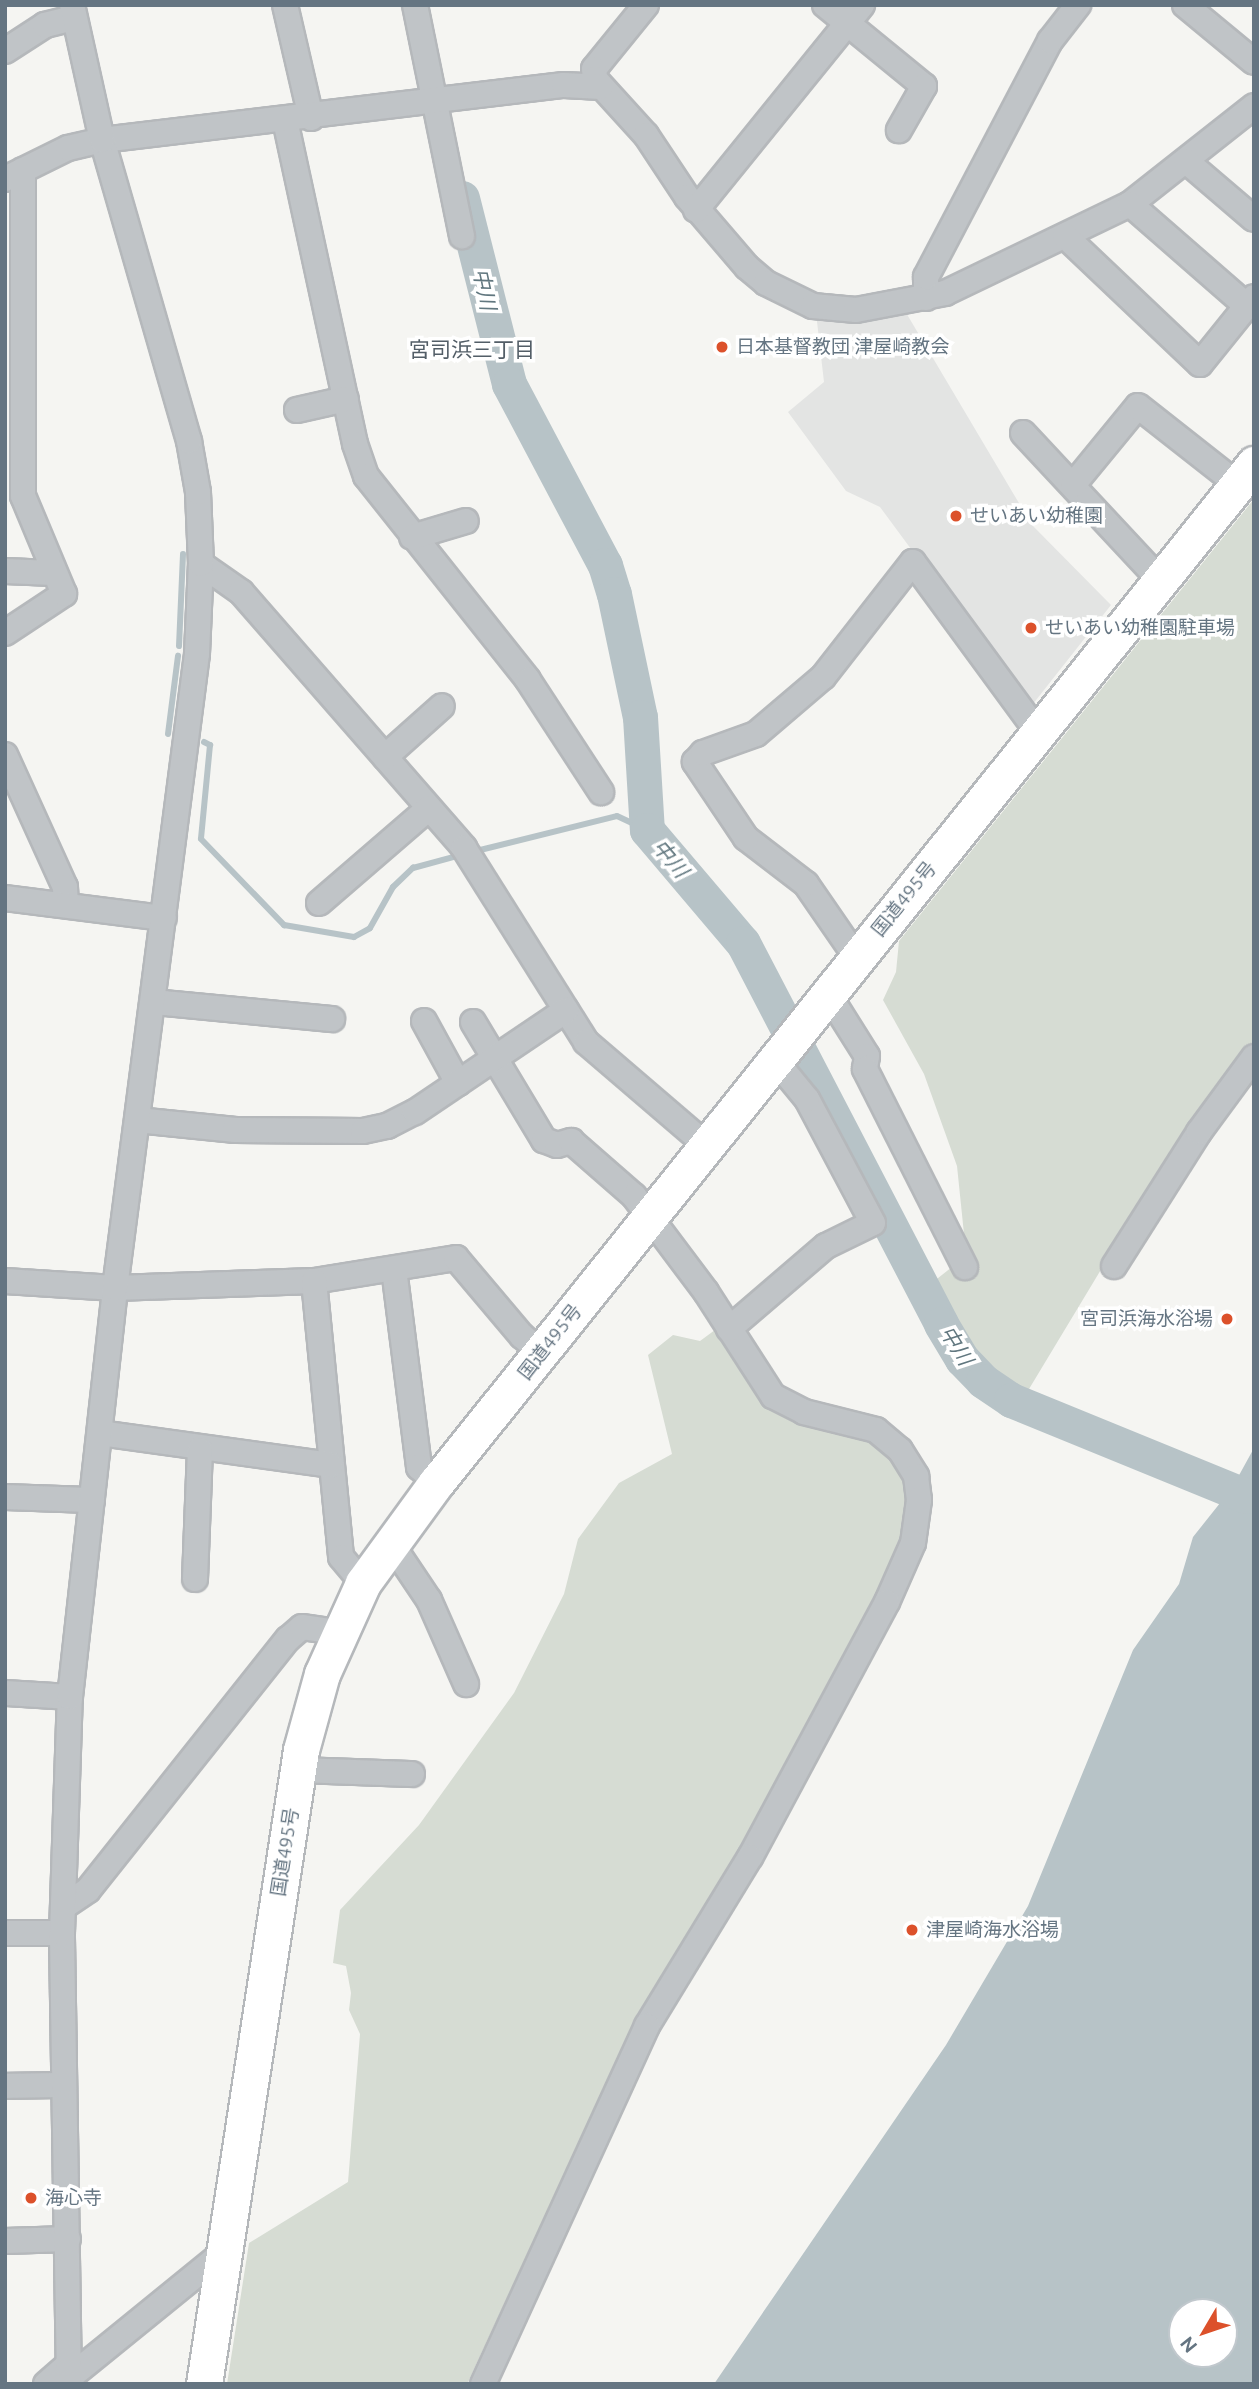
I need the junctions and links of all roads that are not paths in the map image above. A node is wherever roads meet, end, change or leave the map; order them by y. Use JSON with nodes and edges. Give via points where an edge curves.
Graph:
{"nodes":[{"id":1,"x":285,"y":5,"type":"edge"},
{"id":2,"x":415,"y":5,"type":"edge"},
{"id":3,"x":646,"y":5,"type":"edge"},
{"id":4,"x":825,"y":5,"type":"edge"},
{"id":5,"x":1078,"y":5,"type":"edge"},
{"id":6,"x":1189,"y":6,"type":"edge"},
{"id":7,"x":73,"y":11,"type":"edge"},
{"id":8,"x":855,"y":14,"type":"edge"},
{"id":9,"x":5,"y":51,"type":"edge"},
{"id":10,"x":1254,"y":62,"type":"edge"},
{"id":11,"x":601,"y":87,"type":"junction"},
{"id":12,"x":439,"y":101,"type":"junction"},
{"id":13,"x":1254,"y":106,"type":"edge"},
{"id":14,"x":311,"y":118,"type":"junction"},
{"id":15,"x":285,"y":120,"type":"junction"},
{"id":16,"x":899,"y":130,"type":"dead end"},
{"id":17,"x":102,"y":141,"type":"junction"},
{"id":18,"x":1185,"y":161,"type":"junction"},
{"id":19,"x":14,"y":175,"type":"edge"},
{"id":20,"x":1130,"y":204,"type":"junction"},
{"id":21,"x":696,"y":209,"type":"junction"},
{"id":22,"x":1254,"y":219,"type":"edge"},
{"id":23,"x":462,"y":236,"type":"dead end"},
{"id":24,"x":1065,"y":236,"type":"junction"},
{"id":25,"x":926,"y":298,"type":"junction"},
{"id":26,"x":1250,"y":301,"type":"edge"},
{"id":27,"x":14,"y":329,"type":"edge"},
{"id":28,"x":346,"y":399,"type":"junction"},
{"id":29,"x":14,"y":407,"type":"edge"},
{"id":30,"x":297,"y":410,"type":"dead end"},
{"id":31,"x":1023,"y":433,"type":"dead end"},
{"id":32,"x":1246,"y":474,"type":"edge"},
{"id":33,"x":1073,"y":485,"type":"junction"},
{"id":34,"x":14,"y":495,"type":"edge"},
{"id":35,"x":466,"y":521,"type":"dead end"},
{"id":36,"x":412,"y":537,"type":"junction"},
{"id":37,"x":201,"y":564,"type":"junction"},
{"id":38,"x":5,"y":571,"type":"edge"},
{"id":39,"x":52,"y":573,"type":"junction"},
{"id":40,"x":1160,"y":580,"type":"junction"},
{"id":41,"x":5,"y":633,"type":"edge"},
{"id":42,"x":442,"y":706,"type":"dead end"},
{"id":43,"x":1038,"y":732,"type":"junction"},
{"id":44,"x":5,"y":755,"type":"edge"},
{"id":45,"x":385,"y":757,"type":"junction"},
{"id":46,"x":601,"y":792,"type":"dead end"},
{"id":47,"x":429,"y":807,"type":"junction"},
{"id":48,"x":5,"y":898,"type":"edge"},
{"id":49,"x":319,"y":903,"type":"dead end"},
{"id":50,"x":66,"y":905,"type":"junction"},
{"id":51,"x":164,"y":918,"type":"junction"},
{"id":52,"x":857,"y":958,"type":"junction"},
{"id":53,"x":828,"y":994,"type":"junction"},
{"id":54,"x":154,"y":1002,"type":"junction"},
{"id":55,"x":566,"y":1010,"type":"junction"},
{"id":56,"x":332,"y":1019,"type":"dead end"},
{"id":57,"x":424,"y":1021,"type":"dead end"},
{"id":58,"x":473,"y":1023,"type":"dead end"},
{"id":59,"x":789,"y":1042,"type":"junction"},
{"id":60,"x":1254,"y":1057,"type":"edge"},
{"id":61,"x":494,"y":1059,"type":"junction"},
{"id":62,"x":458,"y":1083,"type":"junction"},
{"id":63,"x":137,"y":1120,"type":"junction"},
{"id":64,"x":706,"y":1145,"type":"junction"},
{"id":65,"x":649,"y":1216,"type":"junction"},
{"id":66,"x":1114,"y":1266,"type":"dead end"},
{"id":67,"x":965,"y":1267,"type":"dead end"},
{"id":68,"x":394,"y":1269,"type":"junction"},
{"id":69,"x":5,"y":1281,"type":"edge"},
{"id":70,"x":314,"y":1281,"type":"junction"},
{"id":71,"x":116,"y":1288,"type":"junction"},
{"id":72,"x":729,"y":1329,"type":"junction"},
{"id":73,"x":541,"y":1352,"type":"junction"},
{"id":74,"x":100,"y":1433,"type":"junction"},
{"id":75,"x":200,"y":1450,"type":"junction"},
{"id":76,"x":331,"y":1465,"type":"junction"},
{"id":77,"x":436,"y":1483,"type":"junction"},
{"id":78,"x":5,"y":1497,"type":"edge"},
{"id":79,"x":92,"y":1500,"type":"junction"},
{"id":80,"x":390,"y":1542,"type":"junction"},
{"id":81,"x":195,"y":1579,"type":"dead end"},
{"id":82,"x":363,"y":1583,"type":"junction"},
{"id":83,"x":338,"y":1632,"type":"junction"},
{"id":84,"x":466,"y":1684,"type":"dead end"},
{"id":85,"x":5,"y":1693,"type":"edge"},
{"id":86,"x":70,"y":1697,"type":"junction"},
{"id":87,"x":297,"y":1770,"type":"junction"},
{"id":88,"x":412,"y":1774,"type":"dead end"},
{"id":89,"x":63,"y":1907,"type":"junction"},
{"id":90,"x":5,"y":1933,"type":"edge"},
{"id":91,"x":62,"y":1933,"type":"junction"},
{"id":92,"x":64,"y":2085,"type":"junction"},
{"id":93,"x":5,"y":2086,"type":"edge"},
{"id":94,"x":68,"y":2239,"type":"junction"},
{"id":95,"x":5,"y":2241,"type":"edge"},
{"id":96,"x":223,"y":2253,"type":"junction"},
{"id":97,"x":63,"y":2378,"type":"edge"},
{"id":98,"x":204,"y":2384,"type":"edge"},
{"id":99,"x":483,"y":2384,"type":"edge"}],
"edges":[{"from":1,"to":14,"type":"street"},
{"from":2,"to":12,"type":"street"},
{"from":3,"to":11,"type":"street","via":[[594,69]]},
{"from":4,"to":8,"type":"street"},
{"from":5,"to":25,"type":"street","via":[[1050,41],[926,277]]},
{"from":6,"to":10,"type":"street"},
{"from":7,"to":9,"type":"street"},
{"from":7,"to":17,"type":"street"},
{"from":8,"to":16,"type":"street","via":[[924,86]]},
{"from":8,"to":21,"type":"street"},
{"from":11,"to":12,"type":"street","via":[[564,85]]},
{"from":11,"to":21,"type":"street","via":[[646,135]]},
{"from":12,"to":14,"type":"street"},
{"from":12,"to":23,"type":"street"},
{"from":13,"to":18,"type":"street"},
{"from":14,"to":15,"type":"street"},
{"from":15,"to":17,"type":"street"},
{"from":15,"to":28,"type":"street"},
{"from":17,"to":19,"type":"street","via":[[68,148]]},
{"from":17,"to":37,"type":"street","via":[[189,441],[198,492]]},
{"from":18,"to":20,"type":"street"},
{"from":18,"to":22,"type":"street"},
{"from":19,"to":27,"type":"street"},
{"from":20,"to":24,"type":"street"},
{"from":20,"to":26,"type":"street"},
{"from":21,"to":25,"type":"street","via":[[766,283],[813,306],[856,310]]},
{"from":24,"to":25,"type":"street"},
{"from":24,"to":26,"type":"street","via":[[1200,364]]},
{"from":27,"to":29,"type":"street"},
{"from":28,"to":30,"type":"street"},
{"from":28,"to":36,"type":"street","via":[[366,476]]},
{"from":29,"to":34,"type":"street"},
{"from":31,"to":33,"type":"street"},
{"from":32,"to":33,"type":"street","via":[[1138,406]]},
{"from":32,"to":40,"type":"highway","name":"国道495号"},
{"from":33,"to":40,"type":"street"},
{"from":34,"to":39,"type":"street"},
{"from":35,"to":36,"type":"street"},
{"from":36,"to":46,"type":"street","via":[[528,680]]},
{"from":37,"to":45,"type":"street","via":[[241,592]]},
{"from":37,"to":51,"type":"street","via":[[197,654]]},
{"from":38,"to":39,"type":"street"},
{"from":39,"to":41,"type":"street","via":[[64,594]]},
{"from":40,"to":43,"type":"highway","name":"国道495号"},
{"from":42,"to":45,"type":"street"},
{"from":43,"to":52,"type":"highway","name":"国道495号"},
{"from":43,"to":52,"type":"street","via":[[913,562],[823,677],[757,734],[703,753],[695,762],[746,838],[807,884]]},
{"from":44,"to":50,"type":"street","via":[[65,887]]},
{"from":45,"to":47,"type":"street"},
{"from":47,"to":49,"type":"street"},
{"from":47,"to":55,"type":"street","via":[[466,851]]},
{"from":48,"to":50,"type":"street"},
{"from":50,"to":51,"type":"street"},
{"from":51,"to":54,"type":"street"},
{"from":52,"to":53,"type":"highway","name":"国道495号"},
{"from":53,"to":59,"type":"highway","name":"国道495号"},
{"from":53,"to":67,"type":"street","via":[[867,1056],[865,1069]]},
{"from":54,"to":56,"type":"street"},
{"from":54,"to":63,"type":"street"},
{"from":55,"to":61,"type":"street"},
{"from":55,"to":64,"type":"street","via":[[586,1042]]},
{"from":57,"to":62,"type":"street"},
{"from":58,"to":61,"type":"street"},
{"from":59,"to":64,"type":"highway","name":"国道495号"},
{"from":59,"to":72,"type":"street","via":[[807,1098],[873,1223],[826,1246]]},
{"from":60,"to":66,"type":"street","via":[[1199,1132]]},
{"from":61,"to":62,"type":"street"},
{"from":61,"to":65,"type":"street","via":[[544,1140],[557,1145],[571,1141],[634,1196]]},
{"from":62,"to":63,"type":"street","via":[[415,1112],[363,1131],[235,1130]]},
{"from":63,"to":71,"type":"street"},
{"from":64,"to":65,"type":"highway","name":"国道495号"},
{"from":65,"to":72,"type":"street"},
{"from":65,"to":73,"type":"highway","name":"国道495号"},
{"from":68,"to":70,"type":"street"},
{"from":68,"to":73,"type":"street","via":[[456,1258]]},
{"from":68,"to":77,"type":"street","via":[[419,1467]]},
{"from":69,"to":71,"type":"street"},
{"from":70,"to":71,"type":"street"},
{"from":70,"to":76,"type":"street"},
{"from":71,"to":74,"type":"street"},
{"from":72,"to":99,"type":"street","via":[[773,1396],[804,1412],[876,1430],[900,1450],[916,1476],[919,1500],[913,1543],[887,1602],[750,1857],[648,2026]]},
{"from":73,"to":77,"type":"highway","name":"国道495号"},
{"from":74,"to":75,"type":"street"},
{"from":74,"to":79,"type":"street"},
{"from":75,"to":76,"type":"street"},
{"from":75,"to":81,"type":"street"},
{"from":76,"to":82,"type":"street","via":[[341,1557]]},
{"from":77,"to":80,"type":"highway","name":"国道495号"},
{"from":78,"to":79,"type":"street"},
{"from":79,"to":86,"type":"street"},
{"from":80,"to":82,"type":"highway","name":"国道495号"},
{"from":80,"to":84,"type":"street","via":[[429,1600]]},
{"from":82,"to":83,"type":"highway","name":"国道495号"},
{"from":83,"to":87,"type":"highway","name":"国道495号","via":[[308,1718]]},
{"from":83,"to":89,"type":"street","via":[[302,1627],[288,1639],[88,1890]]},
{"from":85,"to":86,"type":"street"},
{"from":86,"to":89,"type":"street"},
{"from":87,"to":88,"type":"street"},
{"from":87,"to":96,"type":"highway","name":"国道495号"},
{"from":89,"to":91,"type":"street"},
{"from":90,"to":91,"type":"street"},
{"from":91,"to":92,"type":"street"},
{"from":92,"to":93,"type":"street"},
{"from":92,"to":94,"type":"street"},
{"from":94,"to":95,"type":"street"},
{"from":94,"to":97,"type":"street"},
{"from":96,"to":97,"type":"street"},
{"from":96,"to":98,"type":"highway","name":"国道495号"}]}
